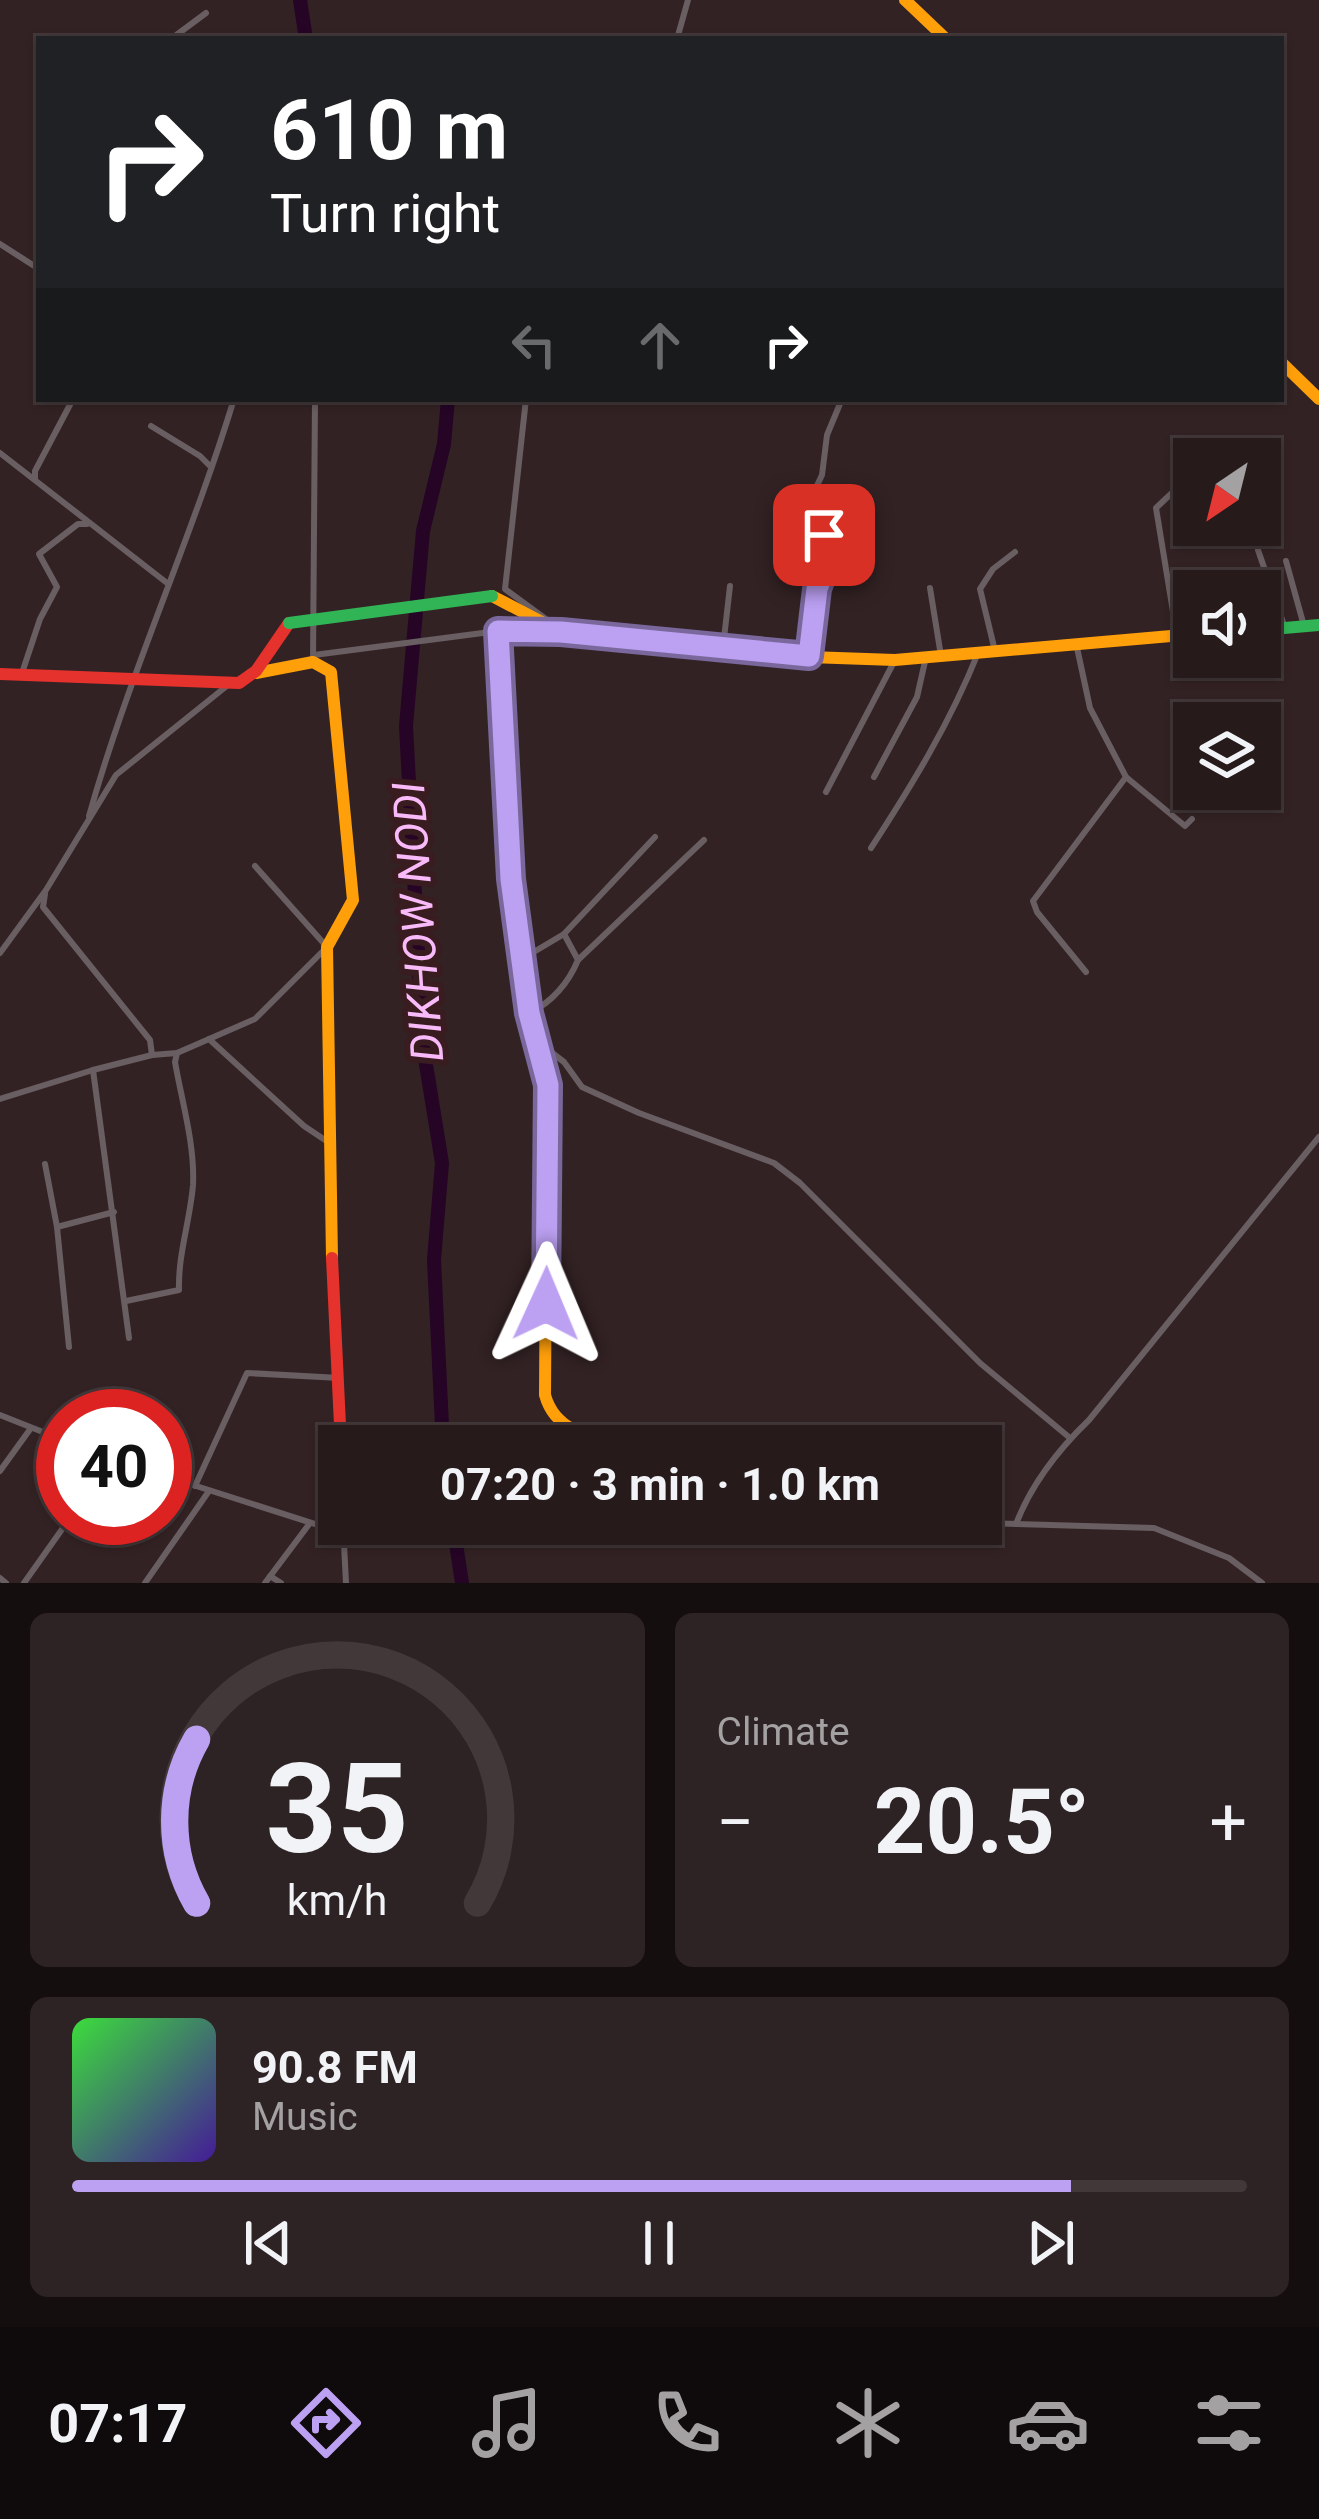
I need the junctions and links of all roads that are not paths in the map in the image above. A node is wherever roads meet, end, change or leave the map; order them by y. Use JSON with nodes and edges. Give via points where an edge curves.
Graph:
{"nodes":[{"id":1,"x":688,"y":0,"type":"edge"},
{"id":2,"x":905,"y":0,"type":"edge"},
{"id":3,"x":206,"y":13,"type":"dead end"},
{"id":4,"x":175,"y":36,"type":"edge"},
{"id":5,"x":678,"y":36,"type":"edge"},
{"id":6,"x":943,"y":36,"type":"edge"},
{"id":7,"x":0,"y":244,"type":"edge"},
{"id":8,"x":36,"y":267,"type":"edge"},
{"id":9,"x":1284,"y":365,"type":"edge"},
{"id":10,"x":1319,"y":399,"type":"edge"},
{"id":11,"x":72,"y":402,"type":"edge"},
{"id":12,"x":233,"y":402,"type":"edge"},
{"id":13,"x":315,"y":402,"type":"edge"},
{"id":14,"x":526,"y":402,"type":"edge"},
{"id":15,"x":841,"y":402,"type":"edge"},
{"id":16,"x":151,"y":426,"type":"dead end"},
{"id":17,"x":0,"y":453,"type":"edge"},
{"id":18,"x":212,"y":471,"type":"junction"},
{"id":19,"x":35,"y":479,"type":"junction"},
{"id":20,"x":1173,"y":492,"type":"edge"},
{"id":21,"x":91,"y":525,"type":"junction"},
{"id":22,"x":1258,"y":550,"type":"dead end"},
{"id":23,"x":1015,"y":551,"type":"dead end"},
{"id":24,"x":1286,"y":561,"type":"dead end"},
{"id":25,"x":167,"y":583,"type":"junction"},
{"id":26,"x":730,"y":586,"type":"dead end"},
{"id":27,"x":930,"y":588,"type":"dead end"},
{"id":28,"x":1173,"y":612,"type":"edge"},
{"id":29,"x":1319,"y":625,"type":"edge"},
{"id":30,"x":1304,"y":626,"type":"junction"},
{"id":31,"x":1281,"y":628,"type":"edge"},
{"id":32,"x":1286,"y":628,"type":"junction"},
{"id":33,"x":498,"y":631,"type":"junction"},
{"id":34,"x":561,"y":632,"type":"junction"},
{"id":35,"x":1173,"y":636,"type":"edge"},
{"id":36,"x":1076,"y":643,"type":"junction"},
{"id":37,"x":724,"y":647,"type":"junction"},
{"id":38,"x":995,"y":651,"type":"junction"},
{"id":39,"x":978,"y":653,"type":"junction"},
{"id":40,"x":809,"y":656,"type":"junction"},
{"id":41,"x":933,"y":656,"type":"junction"},
{"id":42,"x":317,"y":657,"type":"junction"},
{"id":43,"x":895,"y":660,"type":"junction"},
{"id":44,"x":256,"y":673,"type":"junction"},
{"id":45,"x":0,"y":674,"type":"edge"},
{"id":46,"x":21,"y":675,"type":"junction"},
{"id":47,"x":131,"y":681,"type":"junction"},
{"id":48,"x":231,"y":683,"type":"junction"},
{"id":49,"x":874,"y":777,"type":"dead end"},
{"id":50,"x":1126,"y":777,"type":"junction"},
{"id":51,"x":826,"y":792,"type":"dead end"},
{"id":52,"x":89,"y":816,"type":"junction"},
{"id":53,"x":1192,"y":819,"type":"dead end"},
{"id":54,"x":655,"y":838,"type":"dead end"},
{"id":55,"x":704,"y":840,"type":"dead end"},
{"id":56,"x":871,"y":848,"type":"dead end"},
{"id":57,"x":255,"y":866,"type":"dead end"},
{"id":58,"x":46,"y":890,"type":"junction"},
{"id":59,"x":564,"y":934,"type":"junction"},
{"id":60,"x":327,"y":947,"type":"junction"},
{"id":61,"x":0,"y":953,"type":"edge"},
{"id":62,"x":522,"y":959,"type":"junction"},
{"id":63,"x":578,"y":960,"type":"junction"},
{"id":64,"x":1086,"y":972,"type":"dead end"},
{"id":65,"x":529,"y":1013,"type":"junction"},
{"id":66,"x":209,"y":1039,"type":"junction"},
{"id":67,"x":536,"y":1040,"type":"junction"},
{"id":68,"x":177,"y":1053,"type":"junction"},
{"id":69,"x":152,"y":1055,"type":"junction"},
{"id":70,"x":93,"y":1070,"type":"junction"},
{"id":71,"x":0,"y":1099,"type":"edge"},
{"id":72,"x":1319,"y":1137,"type":"edge"},
{"id":73,"x":328,"y":1142,"type":"junction"},
{"id":74,"x":45,"y":1164,"type":"dead end"},
{"id":75,"x":114,"y":1212,"type":"junction"},
{"id":76,"x":57,"y":1227,"type":"junction"},
{"id":77,"x":126,"y":1301,"type":"junction"},
{"id":78,"x":129,"y":1338,"type":"dead end"},
{"id":79,"x":69,"y":1347,"type":"dead end"},
{"id":80,"x":340,"y":1378,"type":"junction"},
{"id":81,"x":0,"y":1415,"type":"edge"},
{"id":82,"x":341,"y":1425,"type":"edge"},
{"id":83,"x":561,"y":1425,"type":"edge"},
{"id":84,"x":31,"y":1428,"type":"junction"},
{"id":85,"x":36,"y":1430,"type":"edge"},
{"id":86,"x":1070,"y":1438,"type":"junction"},
{"id":87,"x":0,"y":1471,"type":"edge"},
{"id":88,"x":192,"y":1485,"type":"edge"},
{"id":89,"x":195,"y":1486,"type":"junction"},
{"id":90,"x":209,"y":1491,"type":"junction"},
{"id":91,"x":310,"y":1523,"type":"junction"},
{"id":92,"x":1002,"y":1523,"type":"edge"},
{"id":93,"x":1016,"y":1523,"type":"junction"},
{"id":94,"x":318,"y":1524,"type":"edge"},
{"id":95,"x":51,"y":1545,"type":"edge"},
{"id":96,"x":344,"y":1545,"type":"edge"},
{"id":97,"x":268,"y":1580,"type":"edge"},
{"id":98,"x":24,"y":1583,"type":"edge"},
{"id":99,"x":145,"y":1583,"type":"edge"},
{"id":100,"x":281,"y":1583,"type":"edge"},
{"id":101,"x":346,"y":1583,"type":"edge"},
{"id":102,"x":1262,"y":1583,"type":"edge"}],
"edges":[{"from":1,"to":5,"type":"street"},
{"from":2,"to":6,"type":"street"},
{"from":3,"to":4,"type":"street"},
{"from":7,"to":8,"type":"street"},
{"from":9,"to":10,"type":"street"},
{"from":11,"to":19,"type":"street"},
{"from":12,"to":18,"type":"street"},
{"from":13,"to":42,"type":"street"},
{"from":14,"to":34,"type":"street","via":[[506,589]]},
{"from":15,"to":40,"type":"street","via":[[813,494],[827,561]]},
{"from":16,"to":18,"type":"street"},
{"from":17,"to":19,"type":"street"},
{"from":18,"to":25,"type":"street"},
{"from":19,"to":21,"type":"street"},
{"from":20,"to":28,"type":"street","via":[[1156,508]]},
{"from":21,"to":25,"type":"street"},
{"from":21,"to":46,"type":"street","via":[[78,524],[39,554],[57,587]]},
{"from":22,"to":32,"type":"street"},
{"from":23,"to":38,"type":"street","via":[[980,589]]},
{"from":24,"to":30,"type":"street"},
{"from":25,"to":47,"type":"street"},
{"from":26,"to":37,"type":"street"},
{"from":27,"to":41,"type":"street"},
{"from":29,"to":30,"type":"street"},
{"from":30,"to":32,"type":"street"},
{"from":31,"to":32,"type":"street"},
{"from":33,"to":34,"type":"street"},
{"from":33,"to":42,"type":"street"},
{"from":33,"to":62,"type":"street"},
{"from":34,"to":37,"type":"street"},
{"from":34,"to":44,"type":"street","bridge":true,"via":[[492,596],[289,623]]},
{"from":35,"to":36,"type":"street"},
{"from":36,"to":38,"type":"street"},
{"from":36,"to":50,"type":"street","via":[[1090,708]]},
{"from":37,"to":40,"type":"street"},
{"from":38,"to":39,"type":"street"},
{"from":39,"to":41,"type":"street"},
{"from":39,"to":56,"type":"street","via":[[921,774]]},
{"from":40,"to":43,"type":"street"},
{"from":41,"to":43,"type":"street"},
{"from":41,"to":49,"type":"street"},
{"from":42,"to":44,"type":"street"},
{"from":42,"to":60,"type":"street","via":[[332,672],[353,900]]},
{"from":43,"to":51,"type":"street"},
{"from":44,"to":48,"type":"street"},
{"from":45,"to":46,"type":"street"},
{"from":46,"to":47,"type":"street"},
{"from":47,"to":48,"type":"street"},
{"from":47,"to":52,"type":"street"},
{"from":48,"to":52,"type":"street","via":[[116,775]]},
{"from":50,"to":53,"type":"street","via":[[1185,826]]},
{"from":50,"to":64,"type":"street","via":[[1033,902]]},
{"from":52,"to":58,"type":"street"},
{"from":54,"to":59,"type":"street"},
{"from":55,"to":63,"type":"street"},
{"from":57,"to":60,"type":"street"},
{"from":58,"to":61,"type":"street"},
{"from":58,"to":69,"type":"street","via":[[43,907],[150,1040]]},
{"from":59,"to":62,"type":"street"},
{"from":59,"to":63,"type":"street"},
{"from":60,"to":66,"type":"street","via":[[255,1018]]},
{"from":60,"to":73,"type":"street"},
{"from":62,"to":65,"type":"street"},
{"from":63,"to":65,"type":"street","via":[[569,980]]},
{"from":65,"to":67,"type":"street"},
{"from":66,"to":68,"type":"street"},
{"from":66,"to":73,"type":"street"},
{"from":67,"to":83,"type":"street","via":[[548,1085],[547,1409]]},
{"from":67,"to":86,"type":"street","via":[[582,1087],[774,1163],[980,1363]]},
{"from":68,"to":69,"type":"street"},
{"from":68,"to":77,"type":"street","via":[[193,1186],[179,1290]]},
{"from":69,"to":70,"type":"street"},
{"from":70,"to":71,"type":"street"},
{"from":70,"to":75,"type":"street"},
{"from":72,"to":86,"type":"street"},
{"from":73,"to":80,"type":"street"},
{"from":74,"to":76,"type":"street"},
{"from":75,"to":76,"type":"street"},
{"from":75,"to":77,"type":"street"},
{"from":76,"to":79,"type":"street"},
{"from":77,"to":78,"type":"street"},
{"from":80,"to":82,"type":"street"},
{"from":80,"to":89,"type":"street","via":[[247,1373]]},
{"from":81,"to":84,"type":"street"},
{"from":84,"to":85,"type":"street"},
{"from":84,"to":87,"type":"street"},
{"from":86,"to":93,"type":"street"},
{"from":88,"to":89,"type":"street"},
{"from":89,"to":90,"type":"street"},
{"from":90,"to":91,"type":"street"},
{"from":90,"to":99,"type":"street"},
{"from":91,"to":94,"type":"street"},
{"from":91,"to":97,"type":"street"},
{"from":92,"to":93,"type":"street"},
{"from":93,"to":102,"type":"street","via":[[1154,1528],[1229,1558]]},
{"from":95,"to":98,"type":"street"},
{"from":96,"to":101,"type":"street"},
{"from":97,"to":100,"type":"street"}]}
